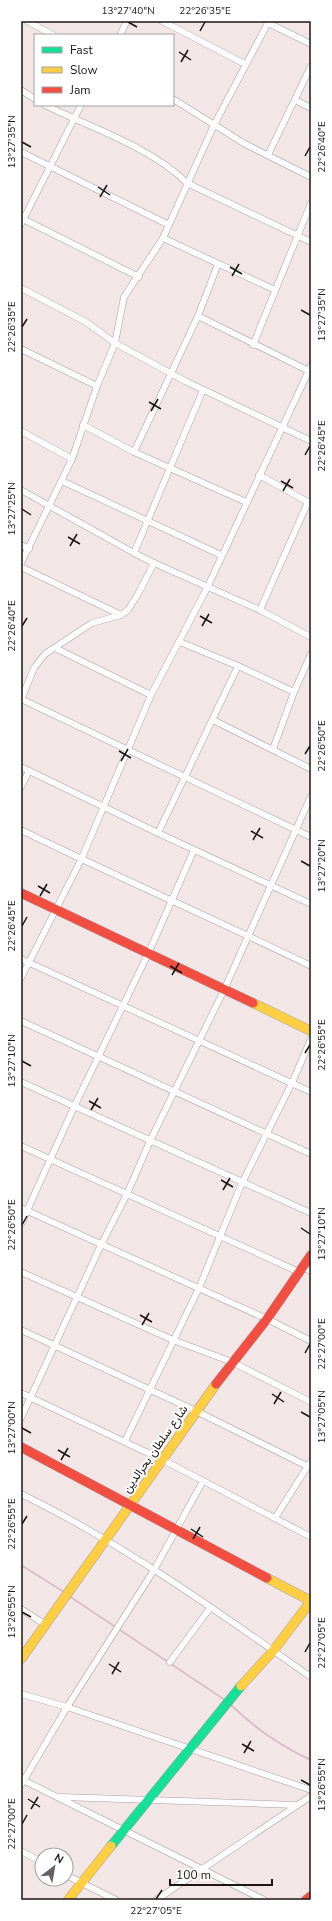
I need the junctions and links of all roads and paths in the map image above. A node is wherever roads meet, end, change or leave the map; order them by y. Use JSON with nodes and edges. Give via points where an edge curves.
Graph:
{"nodes":[{"id":1,"x":26,"y":21,"type":"edge"},
{"id":2,"x":128,"y":21,"type":"edge"},
{"id":3,"x":162,"y":21,"type":"edge"},
{"id":4,"x":269,"y":22,"type":"edge"},
{"id":5,"x":51,"y":34,"type":"edge"},
{"id":6,"x":121,"y":34,"type":"edge"},
{"id":7,"x":311,"y":44,"type":"edge"},
{"id":8,"x":245,"y":64,"type":"junction"},
{"id":9,"x":311,"y":66,"type":"edge"},
{"id":10,"x":21,"y":90,"type":"edge"},
{"id":11,"x":34,"y":98,"type":"edge"},
{"id":12,"x":174,"y":100,"type":"edge"},
{"id":13,"x":295,"y":100,"type":"junction"},
{"id":14,"x":47,"y":106,"type":"edge"},
{"id":15,"x":80,"y":106,"type":"edge"},
{"id":16,"x":311,"y":108,"type":"edge"},
{"id":17,"x":74,"y":119,"type":"junction"},
{"id":18,"x":214,"y":125,"type":"junction"},
{"id":19,"x":21,"y":152,"type":"edge"},
{"id":20,"x":268,"y":156,"type":"junction"},
{"id":21,"x":50,"y":166,"type":"junction"},
{"id":22,"x":311,"y":177,"type":"edge"},
{"id":23,"x":187,"y":182,"type":"junction"},
{"id":24,"x":311,"y":203,"type":"edge"},
{"id":25,"x":22,"y":221,"type":"edge"},
{"id":26,"x":169,"y":225,"type":"junction"},
{"id":27,"x":297,"y":235,"type":"junction"},
{"id":28,"x":163,"y":238,"type":"junction"},
{"id":29,"x":311,"y":242,"type":"edge"},
{"id":30,"x":218,"y":264,"type":"junction"},
{"id":31,"x":139,"y":276,"type":"junction"},
{"id":32,"x":21,"y":288,"type":"edge"},
{"id":33,"x":275,"y":290,"type":"junction"},
{"id":34,"x":198,"y":316,"type":"junction"},
{"id":35,"x":115,"y":343,"type":"junction"},
{"id":36,"x":253,"y":345,"type":"junction"},
{"id":37,"x":21,"y":349,"type":"edge"},
{"id":38,"x":310,"y":369,"type":"edge"},
{"id":39,"x":171,"y":373,"type":"junction"},
{"id":40,"x":97,"y":386,"type":"junction"},
{"id":41,"x":203,"y":390,"type":"junction"},
{"id":42,"x":83,"y":425,"type":"junction"},
{"id":43,"x":282,"y":429,"type":"junction"},
{"id":44,"x":21,"y":430,"type":"edge"},
{"id":45,"x":311,"y":441,"type":"edge"},
{"id":46,"x":134,"y":452,"type":"junction"},
{"id":47,"x":72,"y":459,"type":"junction"},
{"id":48,"x":170,"y":468,"type":"junction"},
{"id":49,"x":259,"y":475,"type":"junction"},
{"id":50,"x":62,"y":481,"type":"junction"},
{"id":51,"x":21,"y":490,"type":"edge"},
{"id":52,"x":246,"y":502,"type":"junction"},
{"id":53,"x":309,"y":504,"type":"edge"},
{"id":54,"x":50,"y":506,"type":"junction"},
{"id":55,"x":148,"y":520,"type":"junction"},
{"id":56,"x":21,"y":545,"type":"edge"},
{"id":57,"x":28,"y":550,"type":"junction"},
{"id":58,"x":134,"y":553,"type":"junction"},
{"id":59,"x":221,"y":554,"type":"junction"},
{"id":60,"x":21,"y":563,"type":"edge"},
{"id":61,"x":154,"y":563,"type":"junction"},
{"id":62,"x":21,"y":567,"type":"edge"},
{"id":63,"x":207,"y":588,"type":"junction"},
{"id":64,"x":260,"y":610,"type":"junction"},
{"id":65,"x":121,"y":615,"type":"junction"},
{"id":66,"x":311,"y":637,"type":"edge"},
{"id":67,"x":180,"y":642,"type":"junction"},
{"id":68,"x":55,"y":648,"type":"junction"},
{"id":69,"x":311,"y":654,"type":"edge"},
{"id":70,"x":238,"y":666,"type":"junction"},
{"id":71,"x":294,"y":692,"type":"junction"},
{"id":72,"x":151,"y":695,"type":"junction"},
{"id":73,"x":21,"y":700,"type":"edge"},
{"id":74,"x":213,"y":720,"type":"junction"},
{"id":75,"x":273,"y":749,"type":"junction"},
{"id":76,"x":128,"y":750,"type":"junction"},
{"id":77,"x":21,"y":767,"type":"edge"},
{"id":78,"x":311,"y":769,"type":"edge"},
{"id":79,"x":29,"y":771,"type":"junction"},
{"id":80,"x":185,"y":776,"type":"junction"},
{"id":81,"x":21,"y":786,"type":"edge"},
{"id":82,"x":311,"y":796,"type":"edge"},
{"id":83,"x":105,"y":807,"type":"junction"},
{"id":84,"x":21,"y":830,"type":"edge"},
{"id":85,"x":296,"y":830,"type":"junction"},
{"id":86,"x":158,"y":833,"type":"junction"},
{"id":87,"x":311,"y":837,"type":"edge"},
{"id":88,"x":194,"y":850,"type":"junction"},
{"id":89,"x":81,"y":860,"type":"junction"},
{"id":90,"x":270,"y":884,"type":"junction"},
{"id":91,"x":21,"y":893,"type":"edge"},
{"id":92,"x":171,"y":901,"type":"junction"},
{"id":93,"x":311,"y":904,"type":"edge"},
{"id":94,"x":56,"y":909,"type":"junction"},
{"id":95,"x":249,"y":936,"type":"junction"},
{"id":96,"x":148,"y":954,"type":"junction"},
{"id":97,"x":21,"y":959,"type":"edge"},
{"id":98,"x":28,"y":962,"type":"junction"},
{"id":99,"x":311,"y":966,"type":"edge"},
{"id":100,"x":21,"y":978,"type":"edge"},
{"id":101,"x":224,"y":990,"type":"junction"},
{"id":102,"x":124,"y":1005,"type":"junction"},
{"id":103,"x":21,"y":1021,"type":"edge"},
{"id":104,"x":311,"y":1031,"type":"edge"},
{"id":105,"x":311,"y":1039,"type":"edge"},
{"id":106,"x":199,"y":1040,"type":"junction"},
{"id":107,"x":98,"y":1057,"type":"junction"},
{"id":108,"x":21,"y":1082,"type":"edge"},
{"id":109,"x":292,"y":1083,"type":"junction"},
{"id":110,"x":174,"y":1090,"type":"junction"},
{"id":111,"x":311,"y":1092,"type":"edge"},
{"id":112,"x":74,"y":1106,"type":"junction"},
{"id":113,"x":266,"y":1133,"type":"junction"},
{"id":114,"x":150,"y":1141,"type":"junction"},
{"id":115,"x":21,"y":1146,"type":"edge"},
{"id":116,"x":311,"y":1154,"type":"edge"},
{"id":117,"x":51,"y":1160,"type":"junction"},
{"id":118,"x":242,"y":1183,"type":"junction"},
{"id":119,"x":127,"y":1194,"type":"junction"},
{"id":120,"x":24,"y":1209,"type":"edge"},
{"id":121,"x":311,"y":1213,"type":"edge"},
{"id":122,"x":21,"y":1224,"type":"edge"},
{"id":123,"x":221,"y":1236,"type":"junction"},
{"id":124,"x":101,"y":1245,"type":"junction"},
{"id":125,"x":311,"y":1254,"type":"edge"},
{"id":126,"x":300,"y":1269,"type":"junction"},
{"id":127,"x":311,"y":1271,"type":"edge"},
{"id":128,"x":21,"y":1272,"type":"edge"},
{"id":129,"x":199,"y":1288,"type":"junction"},
{"id":130,"x":78,"y":1296,"type":"junction"},
{"id":131,"x":267,"y":1319,"type":"junction"},
{"id":132,"x":21,"y":1330,"type":"edge"},
{"id":133,"x":173,"y":1340,"type":"junction"},
{"id":134,"x":311,"y":1341,"type":"edge"},
{"id":135,"x":56,"y":1346,"type":"junction"},
{"id":136,"x":232,"y":1362,"type":"junction"},
{"id":137,"x":150,"y":1390,"type":"junction"},
{"id":138,"x":21,"y":1393,"type":"edge"},
{"id":139,"x":31,"y":1397,"type":"junction"},
{"id":140,"x":311,"y":1402,"type":"edge"},
{"id":141,"x":196,"y":1411,"type":"junction"},
{"id":142,"x":21,"y":1418,"type":"edge"},
{"id":143,"x":126,"y":1441,"type":"junction"},
{"id":144,"x":21,"y":1447,"type":"edge"},
{"id":145,"x":163,"y":1460,"type":"junction"},
{"id":146,"x":310,"y":1465,"type":"edge"},
{"id":147,"x":203,"y":1481,"type":"junction"},
{"id":148,"x":21,"y":1494,"type":"edge"},
{"id":149,"x":129,"y":1506,"type":"junction"},
{"id":150,"x":275,"y":1518,"type":"junction"},
{"id":151,"x":175,"y":1530,"type":"junction"},
{"id":152,"x":311,"y":1537,"type":"edge"},
{"id":153,"x":104,"y":1540,"type":"junction"},
{"id":154,"x":154,"y":1570,"type":"junction"},
{"id":155,"x":210,"y":1608,"type":"junction"},
{"id":156,"x":21,"y":1609,"type":"edge"},
{"id":157,"x":46,"y":1625,"type":"junction"},
{"id":158,"x":273,"y":1651,"type":"junction"},
{"id":159,"x":21,"y":1659,"type":"edge"},
{"id":160,"x":170,"y":1662,"type":"dead end"},
{"id":161,"x":311,"y":1677,"type":"edge"},
{"id":162,"x":21,"y":1694,"type":"edge"},
{"id":163,"x":67,"y":1707,"type":"junction"},
{"id":164,"x":190,"y":1748,"type":"junction"},
{"id":165,"x":22,"y":1782,"type":"edge"},
{"id":166,"x":311,"y":1790,"type":"edge"},
{"id":167,"x":311,"y":1796,"type":"edge"},
{"id":168,"x":60,"y":1797,"type":"junction"},
{"id":169,"x":149,"y":1800,"type":"junction"},
{"id":170,"x":297,"y":1805,"type":"junction"},
{"id":171,"x":124,"y":1831,"type":"junction"},
{"id":172,"x":21,"y":1851,"type":"edge"},
{"id":173,"x":34,"y":1858,"type":"edge"},
{"id":174,"x":204,"y":1870,"type":"junction"},
{"id":175,"x":74,"y":1879,"type":"edge"},
{"id":176,"x":82,"y":1883,"type":"junction"},
{"id":177,"x":311,"y":1896,"type":"edge"},
{"id":178,"x":68,"y":1900,"type":"edge"},
{"id":179,"x":116,"y":1900,"type":"edge"},
{"id":180,"x":156,"y":1900,"type":"edge"},
{"id":181,"x":264,"y":1900,"type":"edge"},
{"id":182,"x":306,"y":1900,"type":"edge"}],
"edges":[{"from":1,"to":5,"type":"street"},
{"from":2,"to":6,"type":"street"},
{"from":3,"to":8,"type":"street"},
{"from":4,"to":7,"type":"street"},
{"from":4,"to":8,"type":"street"},
{"from":8,"to":18,"type":"street"},
{"from":9,"to":13,"type":"street"},
{"from":10,"to":11,"type":"street"},
{"from":12,"to":18,"type":"street"},
{"from":13,"to":16,"type":"street"},
{"from":13,"to":20,"type":"street"},
{"from":14,"to":17,"type":"street"},
{"from":15,"to":17,"type":"street"},
{"from":17,"to":21,"type":"street"},
{"from":17,"to":23,"type":"street","via":[[144,153],[176,171]]},
{"from":18,"to":20,"type":"street"},
{"from":18,"to":23,"type":"street"},
{"from":19,"to":21,"type":"street"},
{"from":20,"to":22,"type":"street"},
{"from":21,"to":25,"type":"street"},
{"from":21,"to":26,"type":"street"},
{"from":23,"to":26,"type":"street"},
{"from":23,"to":27,"type":"street"},
{"from":24,"to":27,"type":"street"},
{"from":25,"to":31,"type":"street"},
{"from":26,"to":28,"type":"street"},
{"from":27,"to":29,"type":"street"},
{"from":27,"to":33,"type":"street"},
{"from":28,"to":30,"type":"street"},
{"from":28,"to":31,"type":"street"},
{"from":30,"to":33,"type":"street"},
{"from":30,"to":34,"type":"street"},
{"from":31,"to":35,"type":"street","via":[[124,297]]},
{"from":32,"to":35,"type":"street","via":[[86,322]]},
{"from":33,"to":36,"type":"street"},
{"from":34,"to":36,"type":"street"},
{"from":34,"to":39,"type":"street"},
{"from":35,"to":39,"type":"street"},
{"from":35,"to":40,"type":"street"},
{"from":36,"to":38,"type":"street"},
{"from":37,"to":40,"type":"street"},
{"from":38,"to":43,"type":"street"},
{"from":39,"to":41,"type":"street"},
{"from":39,"to":46,"type":"street"},
{"from":40,"to":42,"type":"street"},
{"from":41,"to":43,"type":"street"},
{"from":41,"to":48,"type":"street"},
{"from":42,"to":46,"type":"street"},
{"from":42,"to":47,"type":"street"},
{"from":43,"to":45,"type":"street"},
{"from":43,"to":49,"type":"street"},
{"from":44,"to":47,"type":"street"},
{"from":46,"to":48,"type":"street"},
{"from":47,"to":50,"type":"street"},
{"from":48,"to":52,"type":"street"},
{"from":48,"to":55,"type":"street"},
{"from":49,"to":52,"type":"street"},
{"from":49,"to":53,"type":"street"},
{"from":50,"to":54,"type":"street"},
{"from":50,"to":55,"type":"street"},
{"from":51,"to":54,"type":"street"},
{"from":52,"to":59,"type":"street"},
{"from":53,"to":64,"type":"street"},
{"from":54,"to":57,"type":"street"},
{"from":54,"to":58,"type":"street"},
{"from":55,"to":58,"type":"street"},
{"from":55,"to":59,"type":"street"},
{"from":56,"to":57,"type":"street"},
{"from":57,"to":60,"type":"street"},
{"from":58,"to":61,"type":"street"},
{"from":59,"to":63,"type":"street"},
{"from":61,"to":63,"type":"street"},
{"from":61,"to":65,"type":"street","via":[[134,602]]},
{"from":62,"to":65,"type":"street"},
{"from":63,"to":64,"type":"street"},
{"from":63,"to":67,"type":"street"},
{"from":64,"to":66,"type":"street"},
{"from":65,"to":68,"type":"street","via":[[92,623]]},
{"from":67,"to":70,"type":"street"},
{"from":67,"to":72,"type":"street"},
{"from":68,"to":72,"type":"street"},
{"from":68,"to":73,"type":"street","via":[[39,659]]},
{"from":69,"to":71,"type":"street"},
{"from":70,"to":71,"type":"street"},
{"from":70,"to":74,"type":"street"},
{"from":71,"to":75,"type":"street"},
{"from":72,"to":76,"type":"street"},
{"from":73,"to":76,"type":"street"},
{"from":74,"to":75,"type":"street"},
{"from":74,"to":80,"type":"street"},
{"from":75,"to":78,"type":"street"},
{"from":76,"to":80,"type":"street"},
{"from":76,"to":83,"type":"street"},
{"from":77,"to":79,"type":"street"},
{"from":79,"to":81,"type":"street"},
{"from":79,"to":83,"type":"street"},
{"from":80,"to":85,"type":"street"},
{"from":80,"to":86,"type":"street"},
{"from":82,"to":85,"type":"street"},
{"from":83,"to":86,"type":"street"},
{"from":83,"to":89,"type":"street"},
{"from":84,"to":89,"type":"street"},
{"from":85,"to":87,"type":"street"},
{"from":85,"to":90,"type":"street"},
{"from":86,"to":88,"type":"street"},
{"from":88,"to":90,"type":"street"},
{"from":88,"to":92,"type":"street"},
{"from":89,"to":92,"type":"street"},
{"from":89,"to":94,"type":"street"},
{"from":90,"to":93,"type":"street"},
{"from":90,"to":95,"type":"street"},
{"from":91,"to":94,"type":"street"},
{"from":92,"to":95,"type":"street"},
{"from":92,"to":96,"type":"street"},
{"from":94,"to":96,"type":"street"},
{"from":94,"to":98,"type":"street"},
{"from":95,"to":99,"type":"street"},
{"from":95,"to":101,"type":"street"},
{"from":96,"to":101,"type":"street"},
{"from":96,"to":102,"type":"street"},
{"from":97,"to":98,"type":"street"},
{"from":98,"to":100,"type":"street"},
{"from":98,"to":102,"type":"street"},
{"from":101,"to":104,"type":"street"},
{"from":101,"to":106,"type":"street"},
{"from":102,"to":106,"type":"street"},
{"from":102,"to":107,"type":"street"},
{"from":103,"to":107,"type":"street"},
{"from":105,"to":109,"type":"street"},
{"from":106,"to":109,"type":"street"},
{"from":106,"to":110,"type":"street"},
{"from":107,"to":110,"type":"street"},
{"from":107,"to":112,"type":"street"},
{"from":108,"to":112,"type":"street"},
{"from":109,"to":111,"type":"street"},
{"from":109,"to":113,"type":"street"},
{"from":110,"to":113,"type":"street"},
{"from":110,"to":114,"type":"street"},
{"from":112,"to":114,"type":"street"},
{"from":112,"to":117,"type":"street"},
{"from":113,"to":116,"type":"street"},
{"from":113,"to":118,"type":"street"},
{"from":114,"to":118,"type":"street"},
{"from":114,"to":119,"type":"street"},
{"from":115,"to":117,"type":"street"},
{"from":117,"to":119,"type":"street"},
{"from":117,"to":120,"type":"street"},
{"from":118,"to":121,"type":"street"},
{"from":118,"to":123,"type":"street"},
{"from":119,"to":123,"type":"street"},
{"from":119,"to":124,"type":"street"},
{"from":120,"to":122,"type":"street"},
{"from":120,"to":124,"type":"street"},
{"from":123,"to":126,"type":"street"},
{"from":123,"to":129,"type":"street"},
{"from":124,"to":129,"type":"street"},
{"from":124,"to":130,"type":"street"},
{"from":125,"to":126,"type":"street","name":"شارع سلطان بحرالدين"},
{"from":126,"to":127,"type":"street"},
{"from":126,"to":131,"type":"street","name":"شارع سلطان بحرالدين"},
{"from":128,"to":130,"type":"street"},
{"from":129,"to":131,"type":"street"},
{"from":129,"to":133,"type":"street"},
{"from":130,"to":133,"type":"street"},
{"from":130,"to":135,"type":"street"},
{"from":131,"to":134,"type":"street"},
{"from":131,"to":136,"type":"street","name":"شارع سلطان بحرالدين"},
{"from":132,"to":135,"type":"street"},
{"from":133,"to":136,"type":"street"},
{"from":133,"to":137,"type":"street"},
{"from":135,"to":137,"type":"street"},
{"from":135,"to":139,"type":"street"},
{"from":136,"to":140,"type":"street"},
{"from":136,"to":141,"type":"street","name":"شارع سلطان بحرالدين"},
{"from":137,"to":141,"type":"street"},
{"from":137,"to":143,"type":"street"},
{"from":138,"to":139,"type":"street"},
{"from":139,"to":142,"type":"street"},
{"from":139,"to":143,"type":"street"},
{"from":141,"to":145,"type":"street","name":"شارع سلطان بحرالدين"},
{"from":141,"to":146,"type":"street"},
{"from":143,"to":145,"type":"street"},
{"from":144,"to":149,"type":"street"},
{"from":145,"to":147,"type":"street"},
{"from":145,"to":149,"type":"street","name":"شارع سلطان بحرالدين"},
{"from":146,"to":150,"type":"street"},
{"from":147,"to":150,"type":"street"},
{"from":147,"to":151,"type":"street"},
{"from":148,"to":153,"type":"street"},
{"from":149,"to":151,"type":"street"},
{"from":149,"to":153,"type":"street","name":"شارع سلطان بحرالدين"},
{"from":150,"to":152,"type":"street"},
{"from":151,"to":154,"type":"street"},
{"from":151,"to":158,"type":"street","via":[[311,1601]]},
{"from":153,"to":154,"type":"street"},
{"from":153,"to":157,"type":"street","name":"شارع سلطان بحرالدين"},
{"from":154,"to":155,"type":"street"},
{"from":154,"to":163,"type":"street"},
{"from":155,"to":158,"type":"street"},
{"from":155,"to":160,"type":"street"},
{"from":156,"to":157,"type":"street"},
{"from":157,"to":159,"type":"street","name":"شارع سلطان بحرالدين"},
{"from":158,"to":161,"type":"street"},
{"from":158,"to":164,"type":"street","via":[[227,1701]]},
{"from":162,"to":163,"type":"street"},
{"from":163,"to":164,"type":"street"},
{"from":163,"to":165,"type":"street"},
{"from":164,"to":166,"type":"street"},
{"from":164,"to":169,"type":"street"},
{"from":165,"to":168,"type":"street"},
{"from":167,"to":170,"type":"street"},
{"from":168,"to":169,"type":"street"},
{"from":168,"to":171,"type":"street"},
{"from":169,"to":170,"type":"street"},
{"from":169,"to":171,"type":"street"},
{"from":170,"to":174,"type":"street"},
{"from":171,"to":174,"type":"street"},
{"from":171,"to":176,"type":"street"},
{"from":172,"to":173,"type":"street"},
{"from":174,"to":180,"type":"street"},
{"from":174,"to":181,"type":"street"},
{"from":175,"to":176,"type":"street"},
{"from":176,"to":178,"type":"street"},
{"from":176,"to":179,"type":"street"},
{"from":177,"to":182,"type":"street"}]}
